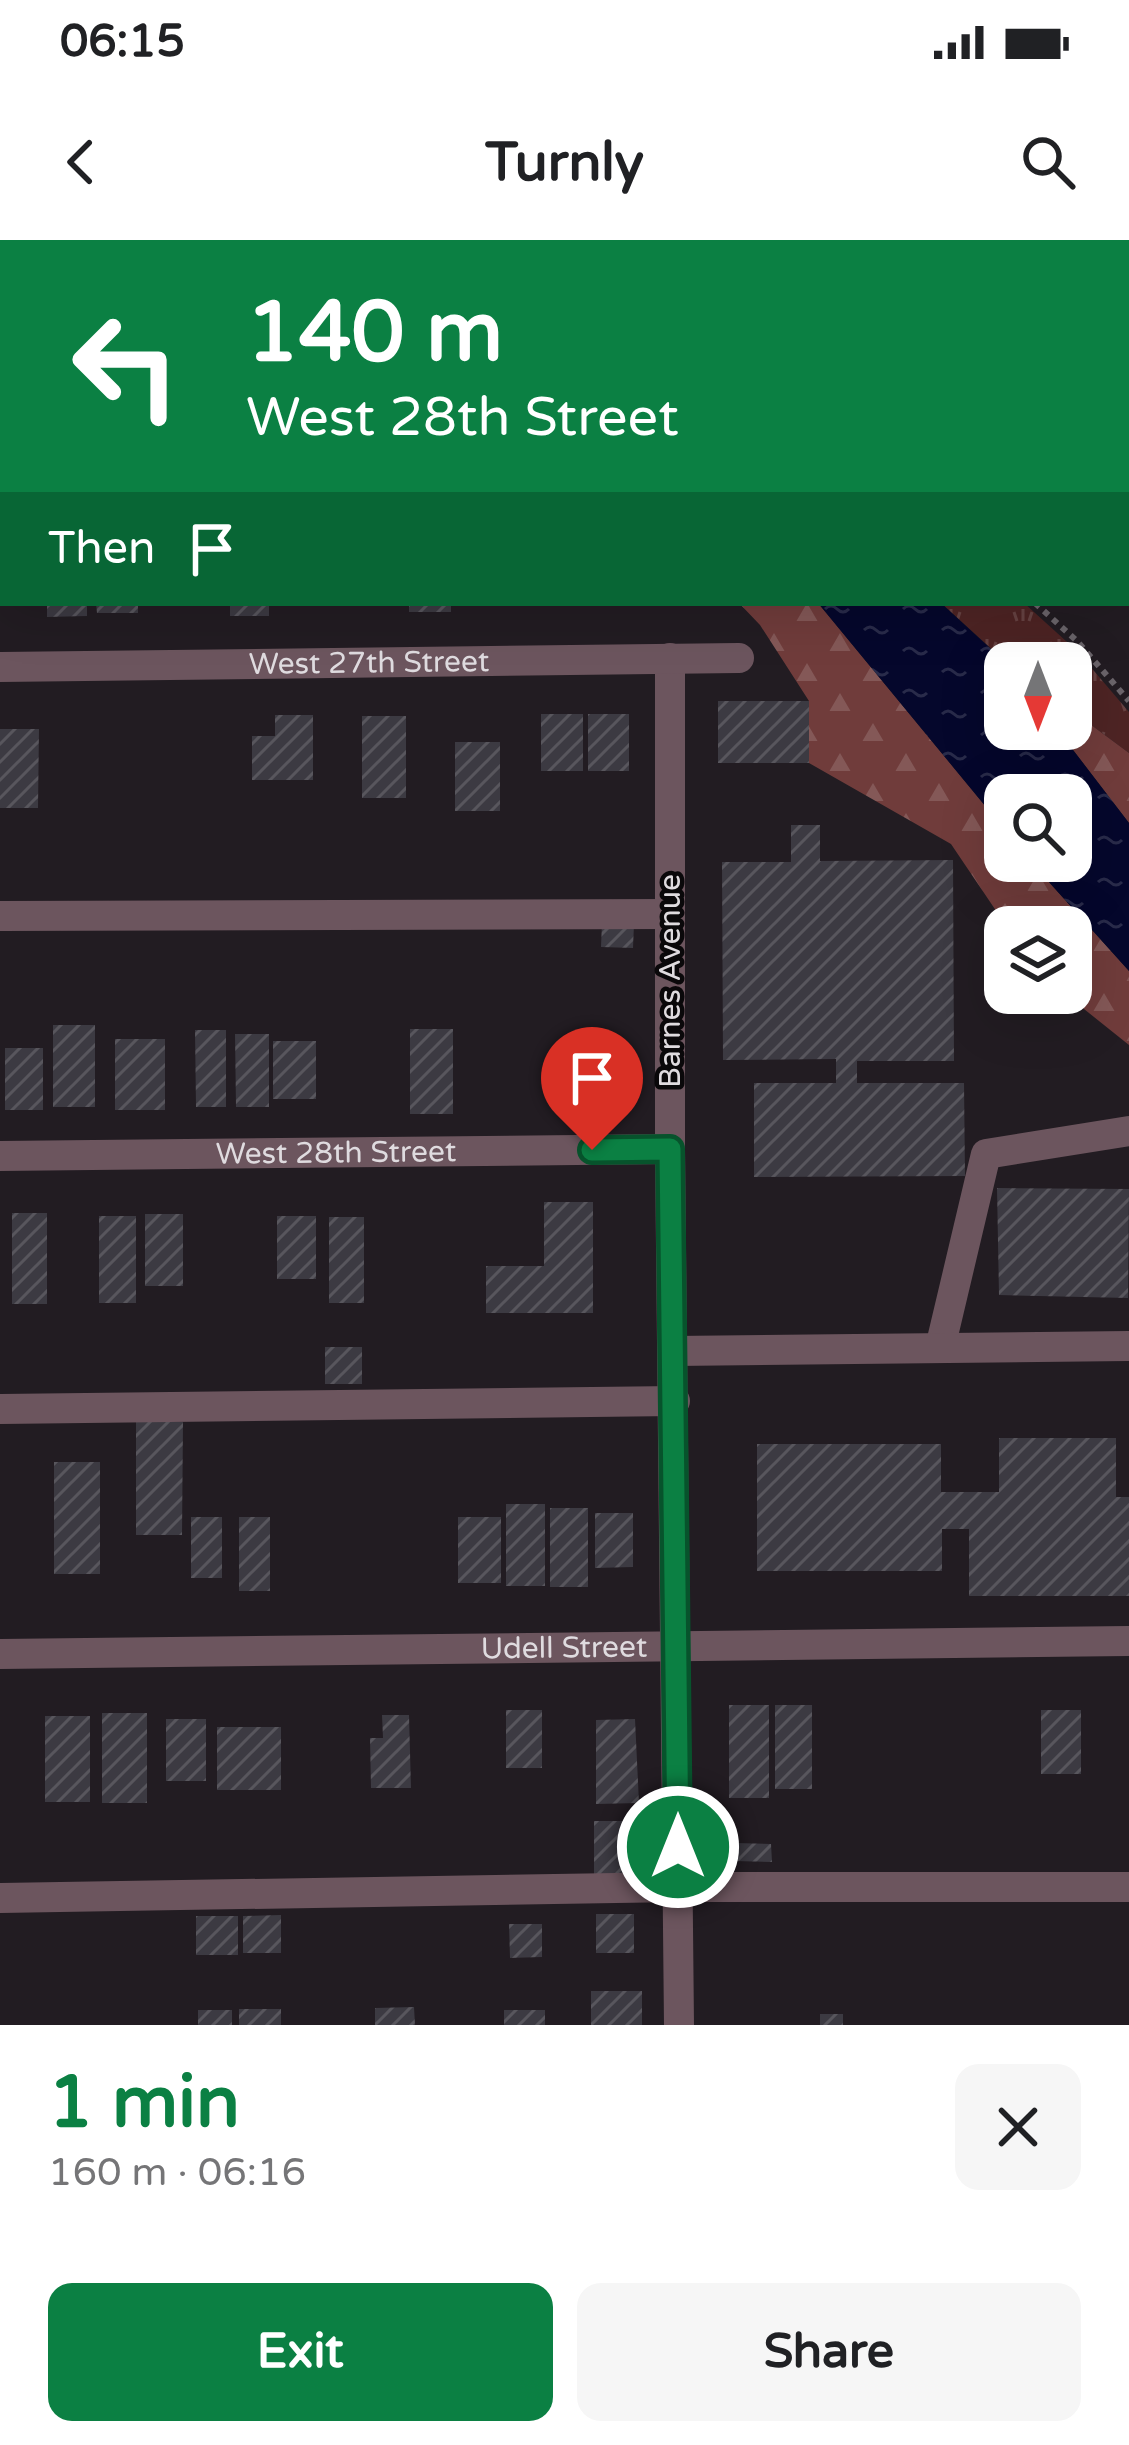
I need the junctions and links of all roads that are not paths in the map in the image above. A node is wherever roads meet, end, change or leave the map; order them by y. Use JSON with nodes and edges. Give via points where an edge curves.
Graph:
{"nodes":[{"id":1,"x":670,"y":658,"type":"junction"},
{"id":2,"x":740,"y":658,"type":"dead end"},
{"id":3,"x":0,"y":667,"type":"edge"},
{"id":4,"x":670,"y":914,"type":"junction"},
{"id":5,"x":0,"y":916,"type":"edge"},
{"id":6,"x":1129,"y":1131,"type":"edge"},
{"id":7,"x":670,"y":1149,"type":"junction"},
{"id":8,"x":0,"y":1156,"type":"edge"},
{"id":9,"x":1129,"y":1346,"type":"edge"},
{"id":10,"x":940,"y":1348,"type":"junction"},
{"id":11,"x":674,"y":1351,"type":"junction"},
{"id":12,"x":674,"y":1401,"type":"junction"},
{"id":13,"x":0,"y":1409,"type":"edge"},
{"id":14,"x":1129,"y":1641,"type":"edge"},
{"id":15,"x":678,"y":1645,"type":"junction"},
{"id":16,"x":0,"y":1654,"type":"edge"},
{"id":17,"x":678,"y":1887,"type":"junction"},
{"id":18,"x":1129,"y":1887,"type":"edge"},
{"id":19,"x":0,"y":1898,"type":"edge"},
{"id":20,"x":679,"y":2025,"type":"edge"}],
"edges":[{"from":1,"to":2,"type":"street","name":"West 27th Street"},
{"from":1,"to":3,"type":"street","name":"West 27th Street"},
{"from":1,"to":4,"type":"street","name":"Barnes Avenue"},
{"from":4,"to":5,"type":"street"},
{"from":4,"to":7,"type":"street","name":"Barnes Avenue"},
{"from":6,"to":10,"type":"street","via":[[986,1154]]},
{"from":7,"to":8,"type":"street","name":"West 28th Street"},
{"from":7,"to":11,"type":"street","name":"Barnes Avenue"},
{"from":9,"to":10,"type":"street"},
{"from":10,"to":11,"type":"street"},
{"from":11,"to":12,"type":"street","name":"Barnes Avenue"},
{"from":12,"to":13,"type":"street"},
{"from":12,"to":15,"type":"street","name":"Barnes Avenue"},
{"from":14,"to":15,"type":"street","name":"Udell Street"},
{"from":15,"to":16,"type":"street","name":"Udell Street"},
{"from":15,"to":17,"type":"street","name":"Barnes Avenue"},
{"from":17,"to":18,"type":"street"},
{"from":17,"to":19,"type":"street"},
{"from":17,"to":20,"type":"street","name":"Barnes Avenue"}]}
